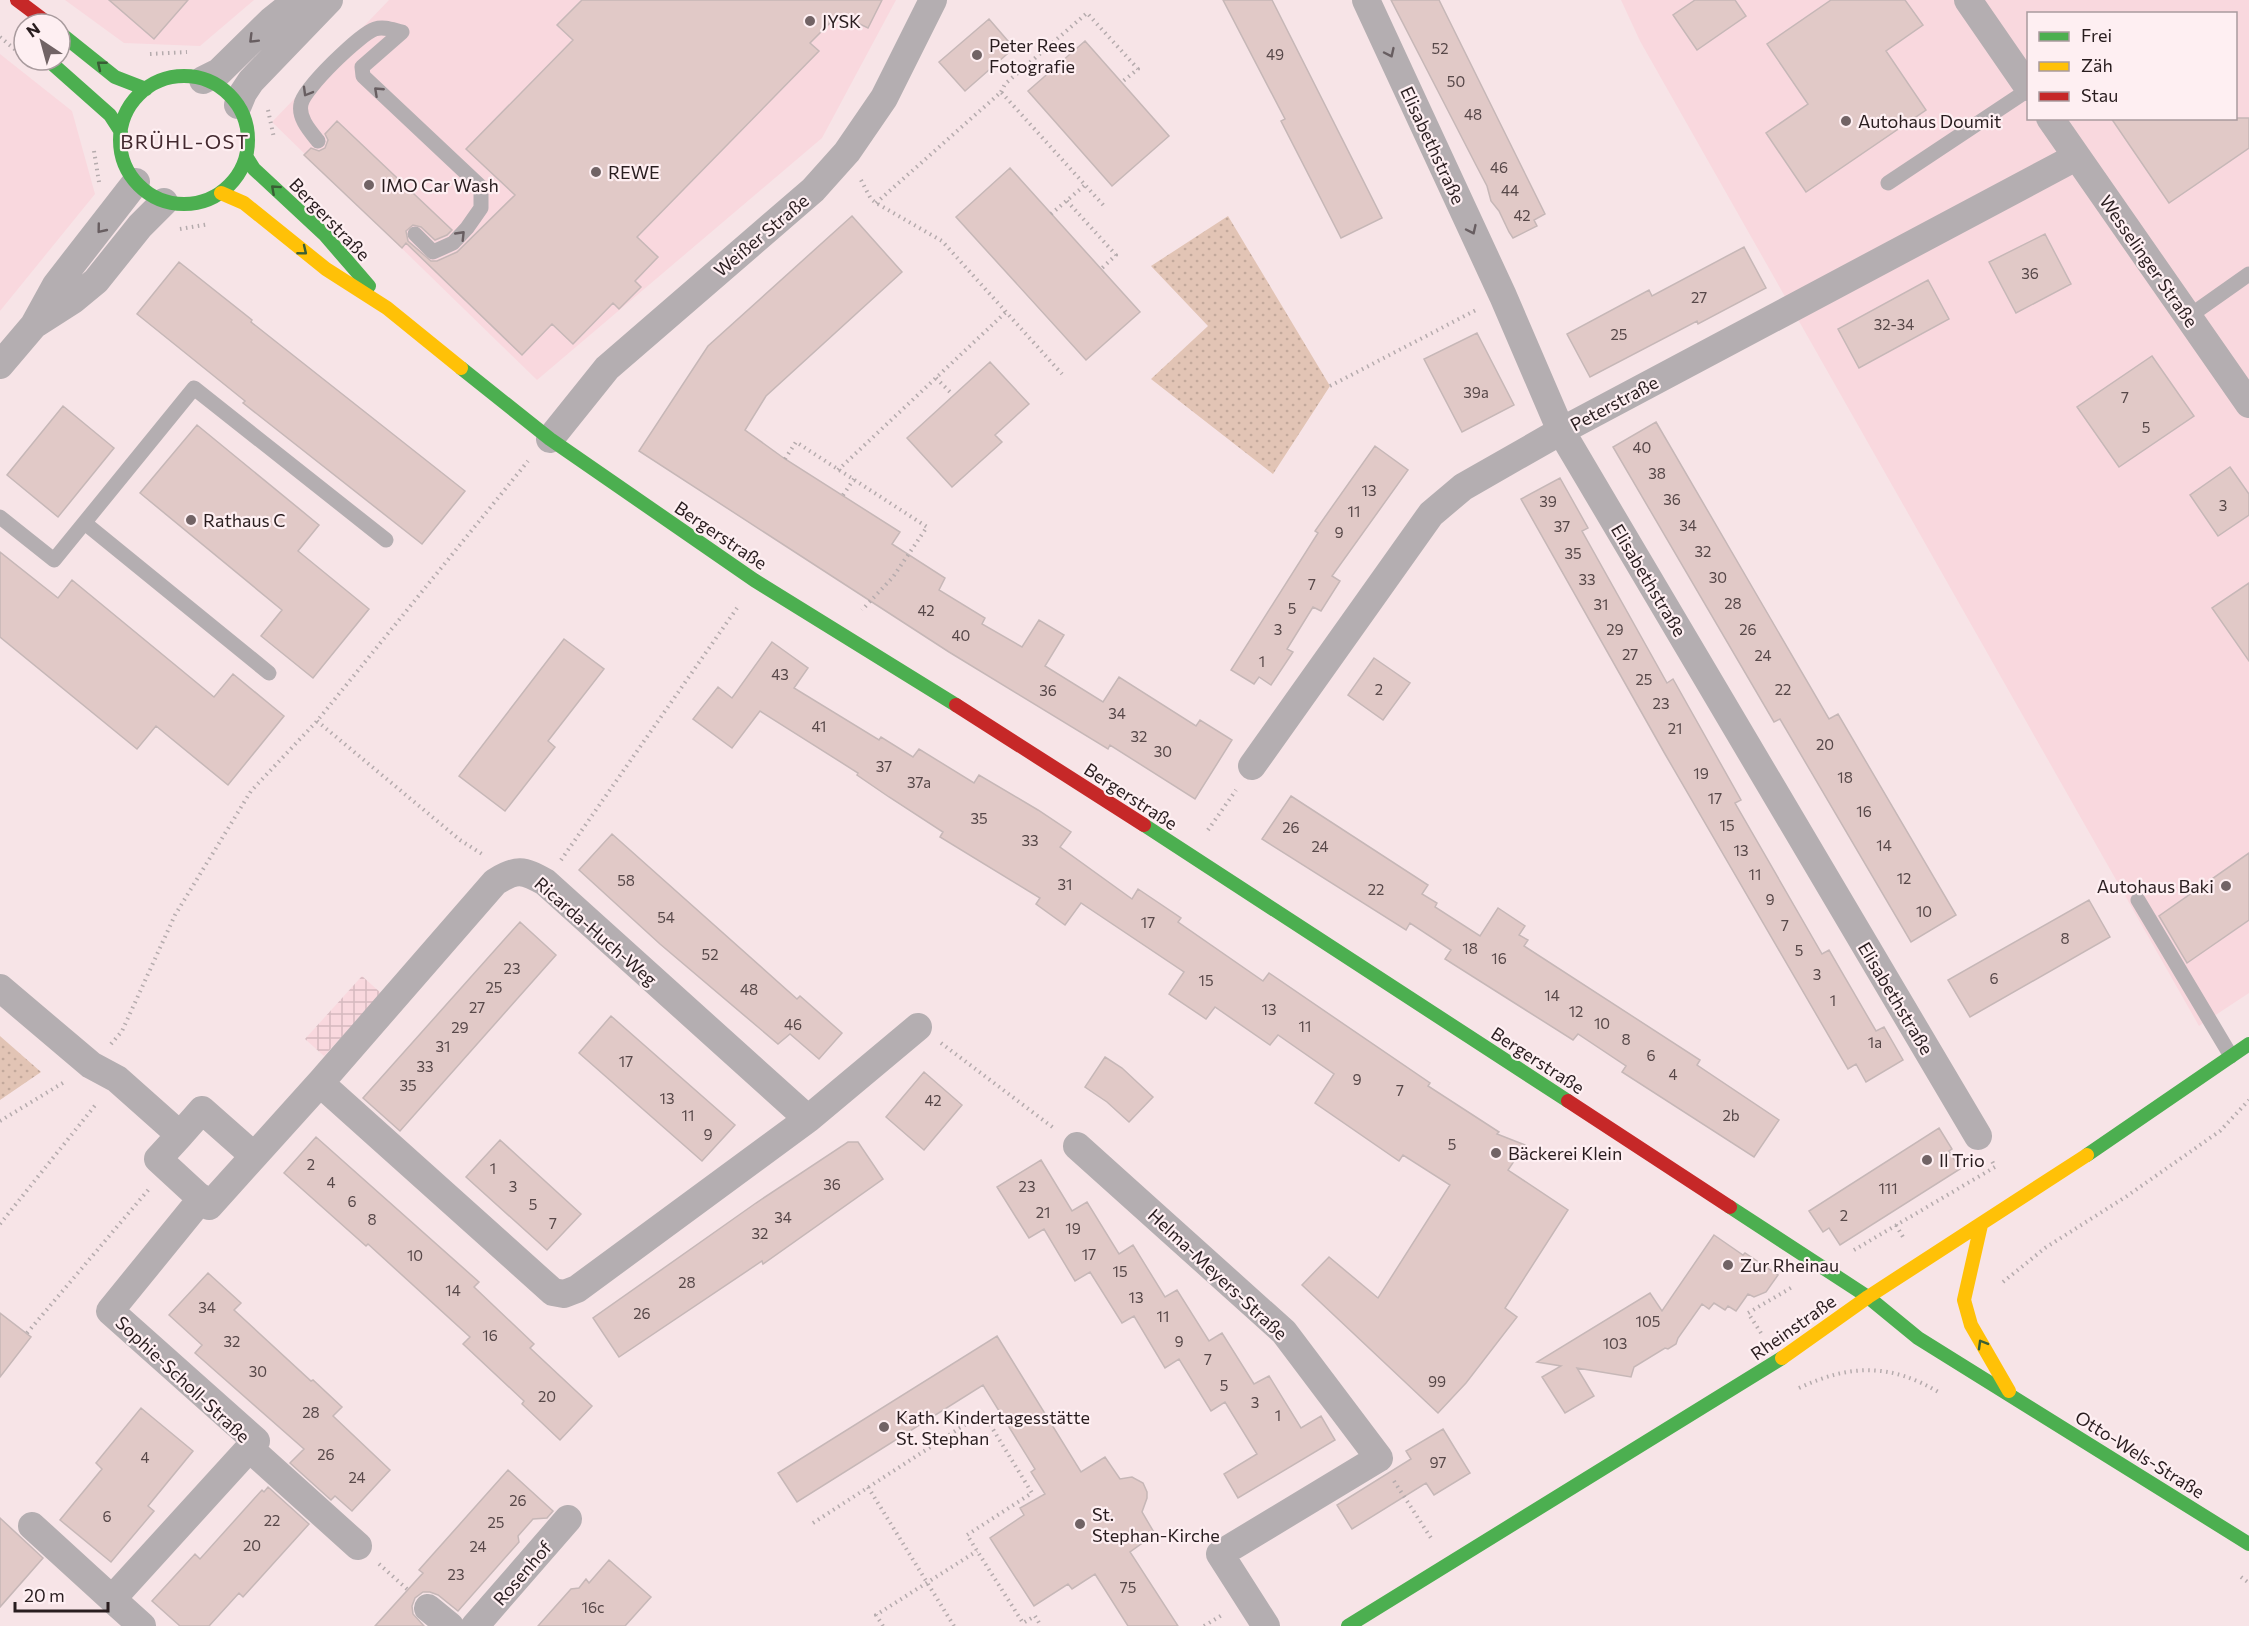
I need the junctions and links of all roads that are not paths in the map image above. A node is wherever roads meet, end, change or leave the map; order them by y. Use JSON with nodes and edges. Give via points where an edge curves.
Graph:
{"nodes":[{"id":1,"x":17,"y":0,"type":"edge"},
{"id":2,"x":297,"y":0,"type":"edge"},
{"id":3,"x":329,"y":0,"type":"edge"},
{"id":4,"x":933,"y":0,"type":"edge"},
{"id":5,"x":1366,"y":0,"type":"edge"},
{"id":6,"x":1968,"y":0,"type":"edge"},
{"id":7,"x":33,"y":12,"type":"edge"},
{"id":8,"x":72,"y":43,"type":"edge"},
{"id":9,"x":62,"y":72,"type":"edge"},
{"id":10,"x":203,"y":80,"type":"junction"},
{"id":11,"x":2027,"y":88,"type":"edge"},
{"id":12,"x":146,"y":89,"type":"junction"},
{"id":13,"x":2027,"y":90,"type":"edge"},
{"id":14,"x":238,"y":105,"type":"junction"},
{"id":15,"x":2051,"y":120,"type":"edge"},
{"id":16,"x":121,"y":132,"type":"junction"},
{"id":17,"x":318,"y":141,"type":"dead end"},
{"id":18,"x":246,"y":156,"type":"junction"},
{"id":19,"x":2076,"y":157,"type":"junction"},
{"id":20,"x":136,"y":182,"type":"junction"},
{"id":21,"x":1888,"y":183,"type":"dead end"},
{"id":22,"x":221,"y":193,"type":"junction"},
{"id":23,"x":164,"y":201,"type":"junction"},
{"id":24,"x":415,"y":234,"type":"dead end"},
{"id":25,"x":2249,"y":274,"type":"edge"},
{"id":26,"x":387,"y":308,"type":"junction"},
{"id":27,"x":2188,"y":317,"type":"junction"},
{"id":28,"x":34,"y":325,"type":"junction"},
{"id":29,"x":0,"y":365,"type":"edge"},
{"id":30,"x":2249,"y":404,"type":"edge"},
{"id":31,"x":1561,"y":431,"type":"junction"},
{"id":32,"x":550,"y":439,"type":"junction"},
{"id":33,"x":0,"y":517,"type":"edge"},
{"id":34,"x":86,"y":524,"type":"junction"},
{"id":35,"x":386,"y":540,"type":"dead end"},
{"id":36,"x":269,"y":673,"type":"dead end"},
{"id":37,"x":1252,"y":766,"type":"road end"},
{"id":38,"x":2138,"y":900,"type":"dead end"},
{"id":39,"x":0,"y":988,"type":"edge"},
{"id":40,"x":918,"y":1027,"type":"road end"},
{"id":41,"x":2249,"y":1044,"type":"edge"},
{"id":42,"x":2231,"y":1056,"type":"junction"},
{"id":43,"x":320,"y":1083,"type":"junction"},
{"id":44,"x":808,"y":1119,"type":"junction"},
{"id":45,"x":180,"y":1135,"type":"junction"},
{"id":46,"x":1978,"y":1136,"type":"dead end"},
{"id":47,"x":1077,"y":1146,"type":"road end"},
{"id":48,"x":254,"y":1156,"type":"junction"},
{"id":49,"x":202,"y":1198,"type":"junction"},
{"id":50,"x":1981,"y":1225,"type":"junction"},
{"id":51,"x":1868,"y":1297,"type":"junction"},
{"id":52,"x":2012,"y":1395,"type":"junction"},
{"id":53,"x":249,"y":1448,"type":"junction"},
{"id":54,"x":568,"y":1519,"type":"dead end"},
{"id":55,"x":32,"y":1526,"type":"dead end"},
{"id":56,"x":2249,"y":1544,"type":"edge"},
{"id":57,"x":358,"y":1546,"type":"road end"},
{"id":58,"x":112,"y":1599,"type":"junction"},
{"id":59,"x":428,"y":1608,"type":"road end"},
{"id":60,"x":142,"y":1626,"type":"edge"},
{"id":61,"x":450,"y":1626,"type":"edge"},
{"id":62,"x":475,"y":1626,"type":"edge"},
{"id":63,"x":1266,"y":1626,"type":"edge"},
{"id":64,"x":1348,"y":1626,"type":"edge"}],
"edges":[{"from":1,"to":7,"type":"street"},
{"from":2,"to":10,"type":"street","one_way":true,"via":[[219,72]]},
{"from":3,"to":14,"type":"street","via":[[251,81]]},
{"from":4,"to":32,"type":"street","name":"Weißer Straße","via":[[884,98],[847,153],[813,190],[607,368]]},
{"from":5,"to":31,"type":"street","name":"Elisabethstraße","one_way":true},
{"from":6,"to":11,"type":"street"},
{"from":12,"to":8,"type":"street","one_way":true,"via":[[115,77]]},
{"from":9,"to":16,"type":"street","via":[[110,115]]},
{"from":10,"to":12,"type":"street","via":[[177,77]]},
{"from":10,"to":14,"type":"street","via":[[225,91]]},
{"from":12,"to":16,"type":"street","via":[[125,116]]},
{"from":13,"to":21,"type":"lane"},
{"from":14,"to":18,"type":"street","via":[[246,123]]},
{"from":15,"to":19,"type":"street","name":"Wesselinger Straße"},
{"from":16,"to":20,"type":"street","via":[[125,166]]},
{"from":24,"to":17,"type":"lane","one_way":true,"via":[[433,252],[453,243],[481,208],[481,187],[363,76],[362,67],[402,32],[374,29],[310,86],[300,104],[304,123]]},
{"from":18,"to":22,"type":"street","via":[[236,179]]},
{"from":26,"to":18,"type":"street","name":"Bergerstraße","one_way":true,"via":[[324,234],[259,174]]},
{"from":19,"to":27,"type":"street","name":"Wesselinger Straße"},
{"from":19,"to":31,"type":"street","name":"Peterstraße"},
{"from":20,"to":23,"type":"street"},
{"from":20,"to":28,"type":"street","one_way":true,"via":[[56,285]]},
{"from":22,"to":23,"type":"street","via":[[203,202],[184,205]]},
{"from":22,"to":26,"type":"street","name":"Bergerstraße","one_way":true,"via":[[244,203],[326,269]]},
{"from":23,"to":28,"type":"street","via":[[96,281]]},
{"from":25,"to":27,"type":"lane"},
{"from":26,"to":32,"type":"street","name":"Bergerstraße"},
{"from":27,"to":30,"type":"street","name":"Wesselinger Straße"},
{"from":28,"to":29,"type":"street"},
{"from":31,"to":37,"type":"street","name":"Peterstraße","via":[[1463,487],[1431,514]]},
{"from":31,"to":46,"type":"street","name":"Elisabethstraße"},
{"from":32,"to":51,"type":"street","name":"Bergerstraße","via":[[754,580],[1190,855]]},
{"from":33,"to":34,"type":"lane","via":[[54,560]]},
{"from":34,"to":35,"type":"lane","via":[[194,388]]},
{"from":34,"to":36,"type":"lane"},
{"from":38,"to":42,"type":"lane"},
{"from":39,"to":45,"type":"street","via":[[91,1065],[117,1079]]},
{"from":40,"to":44,"type":"street"},
{"from":41,"to":42,"type":"street","name":"Rheinstraße"},
{"from":42,"to":50,"type":"street","name":"Rheinstraße"},
{"from":43,"to":44,"type":"street","via":[[553,1292],[564,1294],[577,1289]]},
{"from":43,"to":44,"type":"street","name":"Ricarda-Huch-Weg","via":[[495,882],[510,872],[526,872],[545,882]]},
{"from":43,"to":48,"type":"street","name":"Ricarda-Huch-Weg"},
{"from":45,"to":48,"type":"street","via":[[202,1110]]},
{"from":45,"to":49,"type":"street","via":[[158,1159]]},
{"from":47,"to":63,"type":"street","name":"Helma-Meyers-Straße","via":[[1284,1332],[1379,1458],[1221,1554]]},
{"from":48,"to":49,"type":"street","via":[[209,1206]]},
{"from":49,"to":53,"type":"street","name":"Sophie-Scholl-Straße","via":[[110,1311],[256,1441]]},
{"from":50,"to":51,"type":"street","name":"Rheinstraße"},
{"from":52,"to":50,"type":"street","name":"Otto-Wels-Straße","one_way":true,"via":[[1971,1325],[1964,1300]]},
{"from":51,"to":52,"type":"street","name":"Otto-Wels-Straße","via":[[1918,1338]]},
{"from":51,"to":64,"type":"street","name":"Rheinstraße","via":[[1779,1360]]},
{"from":52,"to":56,"type":"street","name":"Otto-Wels-Straße"},
{"from":53,"to":57,"type":"street","name":"Sophie-Scholl-Straße"},
{"from":53,"to":58,"type":"street","name":"Sophie-Scholl-Straße"},
{"from":54,"to":62,"type":"street","name":"Rosenhof"},
{"from":55,"to":58,"type":"street"},
{"from":58,"to":60,"type":"street"},
{"from":59,"to":61,"type":"street"}]}
